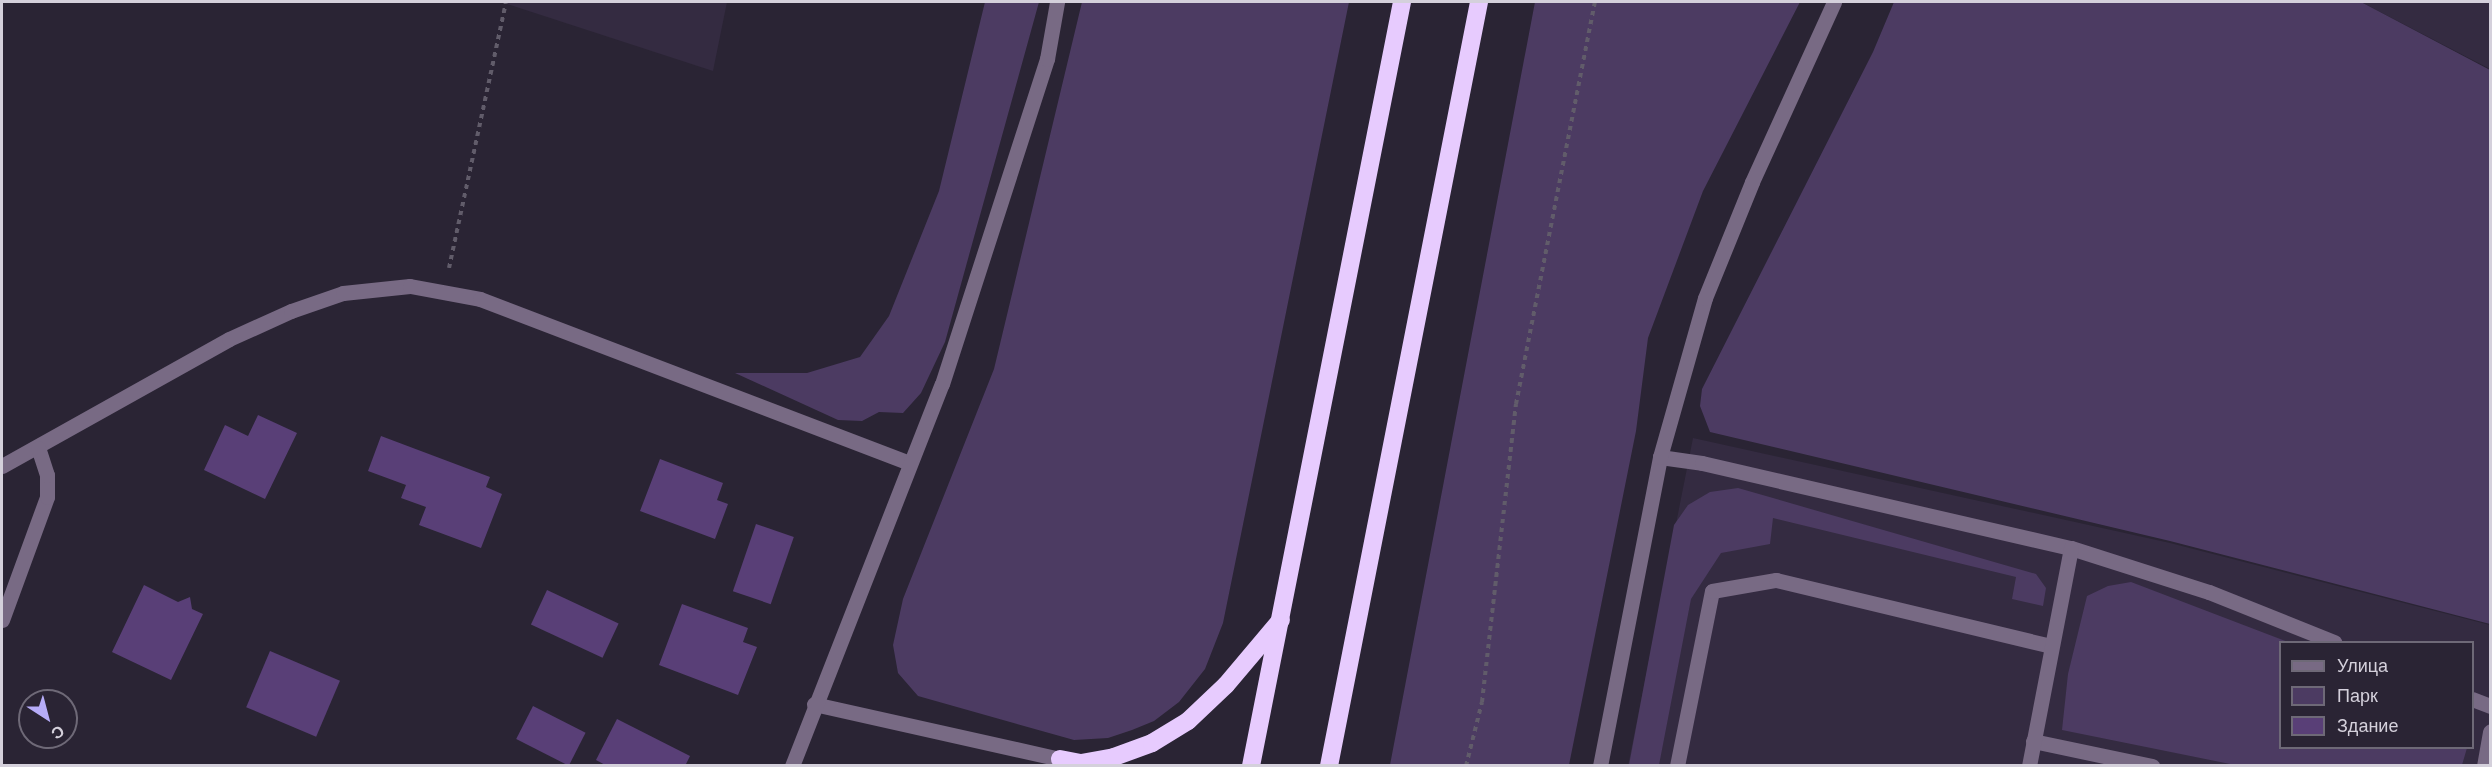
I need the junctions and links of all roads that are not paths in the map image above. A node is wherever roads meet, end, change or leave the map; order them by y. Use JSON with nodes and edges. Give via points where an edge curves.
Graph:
{"nodes":[{"id":1,"x":1057,"y":2,"type":"edge"},
{"id":2,"x":1402,"y":2,"type":"edge"},
{"id":3,"x":1479,"y":2,"type":"edge"},
{"id":4,"x":1834,"y":2,"type":"edge"},
{"id":5,"x":38,"y":448,"type":"junction"},
{"id":6,"x":1660,"y":458,"type":"junction"},
{"id":7,"x":909,"y":463,"type":"junction"},
{"id":8,"x":2,"y":466,"type":"edge"},
{"id":9,"x":2071,"y":548,"type":"junction"},
{"id":10,"x":1282,"y":619,"type":"junction"},
{"id":11,"x":2,"y":620,"type":"edge"},
{"id":12,"x":2332,"y":641,"type":"edge"},
{"id":13,"x":2050,"y":646,"type":"junction"},
{"id":14,"x":2474,"y":700,"type":"edge"},
{"id":15,"x":814,"y":704,"type":"junction"},
{"id":16,"x":2490,"y":706,"type":"edge"},
{"id":17,"x":2490,"y":732,"type":"edge"},
{"id":18,"x":2033,"y":741,"type":"junction"},
{"id":19,"x":1060,"y":759,"type":"joint"},
{"id":20,"x":1082,"y":764,"type":"edge"},
{"id":21,"x":792,"y":765,"type":"edge"},
{"id":22,"x":1251,"y":765,"type":"edge"},
{"id":23,"x":1329,"y":765,"type":"edge"},
{"id":24,"x":1600,"y":765,"type":"edge"},
{"id":25,"x":1677,"y":765,"type":"edge"},
{"id":26,"x":2029,"y":765,"type":"edge"},
{"id":27,"x":2152,"y":765,"type":"edge"},
{"id":28,"x":2484,"y":765,"type":"edge"}],
"edges":[{"from":1,"to":7,"type":"street","via":[[1047,59],[991,237],[942,384]]},
{"from":2,"to":10,"type":"highway"},
{"from":3,"to":23,"type":"highway"},
{"from":4,"to":6,"type":"street","via":[[1752,182],[1706,298]]},
{"from":5,"to":7,"type":"street","via":[[230,339],[291,311],[344,293],[410,286],[480,298]]},
{"from":5,"to":8,"type":"street"},
{"from":5,"to":11,"type":"street","via":[[47,475],[47,497]]},
{"from":6,"to":9,"type":"street","via":[[1701,463]]},
{"from":6,"to":24,"type":"street"},
{"from":7,"to":15,"type":"street"},
{"from":9,"to":12,"type":"street","via":[[2209,592]]},
{"from":9,"to":13,"type":"street"},
{"from":10,"to":20,"type":"highway","via":[[1226,685],[1188,721],[1152,743]]},
{"from":10,"to":22,"type":"highway"},
{"from":13,"to":18,"type":"street"},
{"from":13,"to":25,"type":"street","via":[[1776,580],[1712,591]]},
{"from":14,"to":16,"type":"street"},
{"from":15,"to":19,"type":"street"},
{"from":15,"to":21,"type":"street"},
{"from":17,"to":28,"type":"street"},
{"from":18,"to":26,"type":"street"},
{"from":18,"to":27,"type":"street"},
{"from":19,"to":20,"type":"highway"}]}
